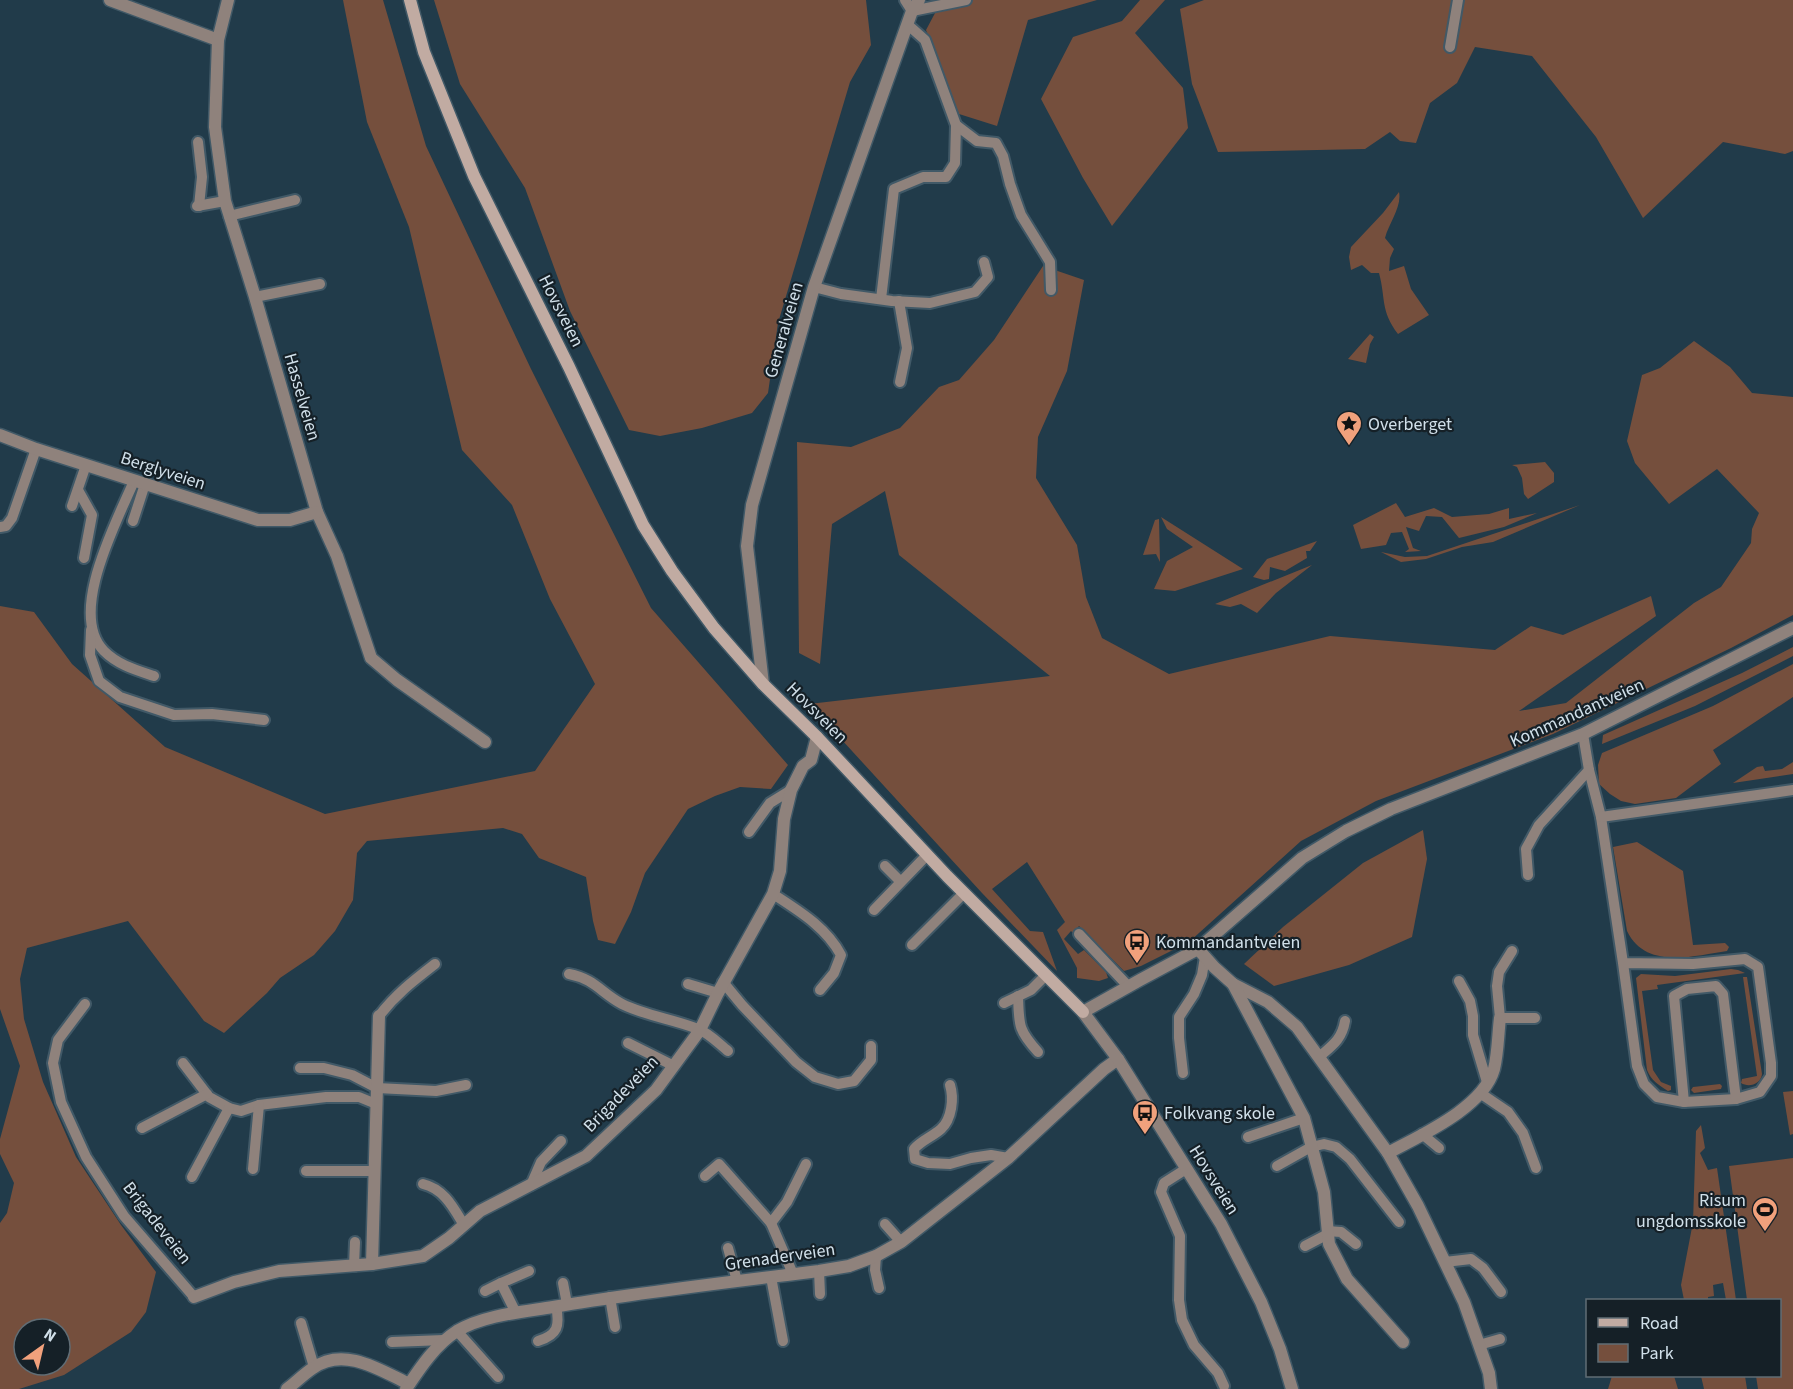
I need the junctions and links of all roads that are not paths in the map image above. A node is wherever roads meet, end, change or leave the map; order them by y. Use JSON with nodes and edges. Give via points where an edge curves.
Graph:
{"nodes":[{"id":1,"x":110,"y":0,"type":"edge"},
{"id":2,"x":228,"y":0,"type":"edge"},
{"id":3,"x":411,"y":0,"type":"edge"},
{"id":4,"x":920,"y":0,"type":"edge"},
{"id":5,"x":966,"y":0,"type":"edge"},
{"id":6,"x":1458,"y":0,"type":"edge"},
{"id":7,"x":908,"y":5,"type":"edge"},
{"id":8,"x":907,"y":24,"type":"junction"},
{"id":9,"x":219,"y":40,"type":"junction"},
{"id":10,"x":1450,"y":47,"type":"dead end"},
{"id":11,"x":956,"y":125,"type":"junction"},
{"id":12,"x":198,"y":142,"type":"dead end"},
{"id":13,"x":295,"y":200,"type":"dead end"},
{"id":14,"x":225,"y":201,"type":"junction"},
{"id":15,"x":229,"y":216,"type":"junction"},
{"id":16,"x":984,"y":262,"type":"dead end"},
{"id":17,"x":320,"y":284,"type":"dead end"},
{"id":18,"x":814,"y":287,"type":"junction"},
{"id":19,"x":1051,"y":290,"type":"dead end"},
{"id":20,"x":255,"y":297,"type":"junction"},
{"id":21,"x":881,"y":299,"type":"junction"},
{"id":22,"x":899,"y":301,"type":"junction"},
{"id":23,"x":900,"y":382,"type":"dead end"},
{"id":24,"x":0,"y":435,"type":"edge"},
{"id":25,"x":36,"y":449,"type":"junction"},
{"id":26,"x":86,"y":465,"type":"junction"},
{"id":27,"x":140,"y":483,"type":"junction"},
{"id":28,"x":78,"y":490,"type":"junction"},
{"id":29,"x":72,"y":506,"type":"dead end"},
{"id":30,"x":317,"y":512,"type":"junction"},
{"id":31,"x":133,"y":521,"type":"dead end"},
{"id":32,"x":0,"y":527,"type":"edge"},
{"id":33,"x":84,"y":558,"type":"dead end"},
{"id":34,"x":1793,"y":628,"type":"edge"},
{"id":35,"x":92,"y":630,"type":"junction"},
{"id":36,"x":154,"y":676,"type":"dead end"},
{"id":37,"x":763,"y":684,"type":"junction"},
{"id":38,"x":264,"y":720,"type":"dead end"},
{"id":39,"x":1583,"y":734,"type":"junction"},
{"id":40,"x":817,"y":737,"type":"junction"},
{"id":41,"x":485,"y":742,"type":"dead end"},
{"id":42,"x":1588,"y":770,"type":"junction"},
{"id":43,"x":791,"y":790,"type":"junction"},
{"id":44,"x":1793,"y":790,"type":"edge"},
{"id":45,"x":1600,"y":816,"type":"junction"},
{"id":46,"x":749,"y":832,"type":"dead end"},
{"id":47,"x":927,"y":855,"type":"junction"},
{"id":48,"x":885,"y":866,"type":"dead end"},
{"id":49,"x":1528,"y":875,"type":"dead end"},
{"id":50,"x":900,"y":881,"type":"junction"},
{"id":51,"x":964,"y":893,"type":"junction"},
{"id":52,"x":772,"y":894,"type":"junction"},
{"id":53,"x":873,"y":910,"type":"dead end"},
{"id":54,"x":1078,"y":934,"type":"dead end"},
{"id":55,"x":912,"y":945,"type":"dead end"},
{"id":56,"x":1512,"y":951,"type":"dead end"},
{"id":57,"x":1202,"y":953,"type":"junction"},
{"id":58,"x":1623,"y":963,"type":"junction"},
{"id":59,"x":435,"y":964,"type":"dead end"},
{"id":60,"x":569,"y":974,"type":"dead end"},
{"id":61,"x":1046,"y":975,"type":"junction"},
{"id":62,"x":1459,"y":981,"type":"dead end"},
{"id":63,"x":688,"y":984,"type":"dead end"},
{"id":64,"x":1233,"y":984,"type":"junction"},
{"id":65,"x":1128,"y":986,"type":"junction"},
{"id":66,"x":721,"y":988,"type":"junction"},
{"id":67,"x":820,"y":990,"type":"dead end"},
{"id":68,"x":1018,"y":996,"type":"junction"},
{"id":69,"x":1004,"y":1003,"type":"dead end"},
{"id":70,"x":86,"y":1004,"type":"dead end"},
{"id":71,"x":1083,"y":1012,"type":"junction"},
{"id":72,"x":379,"y":1016,"type":"joint"},
{"id":73,"x":1500,"y":1018,"type":"junction"},
{"id":74,"x":1535,"y":1018,"type":"dead end"},
{"id":75,"x":1345,"y":1021,"type":"dead end"},
{"id":76,"x":700,"y":1030,"type":"junction"},
{"id":77,"x":628,"y":1043,"type":"dead end"},
{"id":78,"x":871,"y":1046,"type":"dead end"},
{"id":79,"x":729,"y":1051,"type":"dead end"},
{"id":80,"x":1038,"y":1052,"type":"dead end"},
{"id":81,"x":1319,"y":1056,"type":"junction"},
{"id":82,"x":1118,"y":1059,"type":"junction"},
{"id":83,"x":183,"y":1063,"type":"dead end"},
{"id":84,"x":674,"y":1066,"type":"junction"},
{"id":85,"x":300,"y":1068,"type":"dead end"},
{"id":86,"x":1183,"y":1073,"type":"dead end"},
{"id":87,"x":466,"y":1084,"type":"dead end"},
{"id":88,"x":950,"y":1085,"type":"dead end"},
{"id":89,"x":1484,"y":1087,"type":"junction"},
{"id":90,"x":377,"y":1088,"type":"junction"},
{"id":91,"x":207,"y":1094,"type":"junction"},
{"id":92,"x":1736,"y":1099,"type":"junction"},
{"id":93,"x":1684,"y":1102,"type":"junction"},
{"id":94,"x":376,"y":1104,"type":"junction"},
{"id":95,"x":259,"y":1105,"type":"junction"},
{"id":96,"x":230,"y":1108,"type":"junction"},
{"id":97,"x":1304,"y":1118,"type":"junction"},
{"id":98,"x":142,"y":1128,"type":"dead end"},
{"id":99,"x":1422,"y":1134,"type":"junction"},
{"id":100,"x":1248,"y":1137,"type":"dead end"},
{"id":101,"x":561,"y":1142,"type":"dead end"},
{"id":102,"x":1311,"y":1147,"type":"junction"},
{"id":103,"x":1439,"y":1148,"type":"dead end"},
{"id":104,"x":1388,"y":1153,"type":"junction"},
{"id":105,"x":1008,"y":1158,"type":"junction"},
{"id":106,"x":806,"y":1164,"type":"dead end"},
{"id":107,"x":1277,"y":1166,"type":"dead end"},
{"id":108,"x":1536,"y":1168,"type":"dead end"},
{"id":109,"x":253,"y":1169,"type":"dead end"},
{"id":110,"x":1186,"y":1169,"type":"junction"},
{"id":111,"x":306,"y":1171,"type":"dead end"},
{"id":112,"x":374,"y":1171,"type":"junction"},
{"id":113,"x":705,"y":1176,"type":"dead end"},
{"id":114,"x":192,"y":1177,"type":"dead end"},
{"id":115,"x":423,"y":1184,"type":"dead end"},
{"id":116,"x":531,"y":1185,"type":"junction"},
{"id":117,"x":1399,"y":1222,"type":"dead end"},
{"id":118,"x":771,"y":1223,"type":"junction"},
{"id":119,"x":885,"y":1224,"type":"dead end"},
{"id":120,"x":464,"y":1225,"type":"junction"},
{"id":121,"x":1327,"y":1232,"type":"junction"},
{"id":122,"x":355,"y":1242,"type":"dead end"},
{"id":123,"x":901,"y":1242,"type":"junction"},
{"id":124,"x":1356,"y":1244,"type":"dead end"},
{"id":125,"x":1305,"y":1246,"type":"dead end"},
{"id":126,"x":728,"y":1248,"type":"dead end"},
{"id":127,"x":876,"y":1256,"type":"junction"},
{"id":128,"x":1445,"y":1262,"type":"junction"},
{"id":129,"x":372,"y":1264,"type":"junction"},
{"id":130,"x":354,"y":1266,"type":"junction"},
{"id":131,"x":529,"y":1271,"type":"dead end"},
{"id":132,"x":819,"y":1271,"type":"junction"},
{"id":133,"x":793,"y":1274,"type":"junction"},
{"id":134,"x":771,"y":1277,"type":"junction"},
{"id":135,"x":737,"y":1281,"type":"junction"},
{"id":136,"x":501,"y":1283,"type":"junction"},
{"id":137,"x":563,"y":1283,"type":"dead end"},
{"id":138,"x":879,"y":1288,"type":"dead end"},
{"id":139,"x":485,"y":1291,"type":"dead end"},
{"id":140,"x":1501,"y":1292,"type":"dead end"},
{"id":141,"x":820,"y":1294,"type":"dead end"},
{"id":142,"x":194,"y":1297,"type":"joint"},
{"id":143,"x":610,"y":1297,"type":"junction"},
{"id":144,"x":561,"y":1305,"type":"junction"},
{"id":145,"x":516,"y":1313,"type":"junction"},
{"id":146,"x":301,"y":1323,"type":"dead end"},
{"id":147,"x":615,"y":1327,"type":"dead end"},
{"id":148,"x":457,"y":1331,"type":"junction"},
{"id":149,"x":1500,"y":1339,"type":"dead end"},
{"id":150,"x":444,"y":1340,"type":"junction"},
{"id":151,"x":538,"y":1341,"type":"dead end"},
{"id":152,"x":783,"y":1341,"type":"dead end"},
{"id":153,"x":392,"y":1342,"type":"dead end"},
{"id":154,"x":1403,"y":1342,"type":"dead end"},
{"id":155,"x":1479,"y":1345,"type":"junction"},
{"id":156,"x":314,"y":1366,"type":"junction"},
{"id":157,"x":498,"y":1377,"type":"dead end"},
{"id":158,"x":1224,"y":1386,"type":"dead end"},
{"id":159,"x":408,"y":1387,"type":"edge"},
{"id":160,"x":287,"y":1389,"type":"edge"},
{"id":161,"x":1292,"y":1389,"type":"edge"},
{"id":162,"x":1491,"y":1389,"type":"edge"}],
"edges":[{"from":1,"to":9,"type":"street"},
{"from":2,"to":9,"type":"street","name":"Hasselveien"},
{"from":3,"to":37,"type":"street","name":"Hovsveien","via":[[424,52],[474,176],[643,525],[714,628]]},
{"from":4,"to":7,"type":"street","name":"Generalveien"},
{"from":5,"to":7,"type":"lane"},
{"from":6,"to":10,"type":"lane"},
{"from":7,"to":8,"type":"street","name":"Generalveien"},
{"from":8,"to":11,"type":"lane","via":[[925,40]]},
{"from":8,"to":18,"type":"street","name":"Generalveien"},
{"from":9,"to":14,"type":"street","name":"Hasselveien","via":[[215,127]]},
{"from":11,"to":19,"type":"lane","via":[[976,141],[996,143],[1021,215],[1050,262]]},
{"from":11,"to":21,"type":"lane","via":[[955,164],[946,177],[922,177],[894,189]]},
{"from":12,"to":14,"type":"lane","via":[[202,177],[198,206]]},
{"from":13,"to":15,"type":"lane"},
{"from":14,"to":15,"type":"street","name":"Hasselveien"},
{"from":15,"to":20,"type":"street","name":"Hasselveien"},
{"from":16,"to":22,"type":"lane","via":[[988,277],[975,292],[930,303]]},
{"from":17,"to":20,"type":"lane"},
{"from":18,"to":21,"type":"lane"},
{"from":18,"to":37,"type":"street","name":"Generalveien","via":[[752,505],[747,546]]},
{"from":20,"to":30,"type":"street","name":"Hasselveien"},
{"from":21,"to":22,"type":"lane"},
{"from":22,"to":23,"type":"lane","via":[[907,348]]},
{"from":24,"to":25,"type":"street","name":"Berglyveien"},
{"from":25,"to":26,"type":"street","name":"Berglyveien"},
{"from":25,"to":32,"type":"lane","via":[[12,518]]},
{"from":26,"to":27,"type":"street","name":"Berglyveien"},
{"from":26,"to":28,"type":"lane"},
{"from":27,"to":30,"type":"street","name":"Berglyveien","via":[[258,520],[290,520]]},
{"from":27,"to":31,"type":"lane"},
{"from":27,"to":35,"type":"lane","via":[[99,568],[90,604]]},
{"from":28,"to":29,"type":"lane"},
{"from":28,"to":33,"type":"lane","via":[[92,515]]},
{"from":30,"to":41,"type":"street","name":"Hasselveien","via":[[337,556],[371,658]]},
{"from":34,"to":39,"type":"street","name":"Kommandantveien"},
{"from":35,"to":36,"type":"lane","via":[[104,651],[126,667]]},
{"from":35,"to":38,"type":"lane","via":[[90,655],[99,681],[120,697],[174,715],[212,714]]},
{"from":37,"to":40,"type":"street","name":"Hovsveien"},
{"from":39,"to":42,"type":"lane"},
{"from":39,"to":57,"type":"street","name":"Kommandantveien","via":[[1391,809],[1346,831],[1302,858]]},
{"from":40,"to":43,"type":"street","name":"Brigadeveien","via":[[811,760],[803,766]]},
{"from":40,"to":47,"type":"street","name":"Hovsveien"},
{"from":42,"to":45,"type":"lane"},
{"from":42,"to":49,"type":"lane","via":[[1539,825],[1527,849]]},
{"from":43,"to":46,"type":"lane","via":[[771,803]]},
{"from":43,"to":52,"type":"street","name":"Brigadeveien","via":[[784,819],[780,871]]},
{"from":44,"to":45,"type":"lane"},
{"from":45,"to":58,"type":"lane"},
{"from":47,"to":50,"type":"lane"},
{"from":47,"to":51,"type":"street","name":"Hovsveien"},
{"from":48,"to":50,"type":"lane"},
{"from":50,"to":53,"type":"lane"},
{"from":51,"to":55,"type":"lane"},
{"from":51,"to":61,"type":"street","name":"Hovsveien"},
{"from":52,"to":66,"type":"street","name":"Brigadeveien"},
{"from":52,"to":67,"type":"lane","via":[[800,911],[833,941],[841,955],[834,973]]},
{"from":54,"to":65,"type":"lane"},
{"from":56,"to":73,"type":"lane","via":[[1499,972]]},
{"from":57,"to":64,"type":"street"},
{"from":57,"to":65,"type":"street","name":"Kommandantveien"},
{"from":57,"to":86,"type":"lane","via":[[1202,975],[1179,1017]]},
{"from":58,"to":92,"type":"lane","via":[[1693,964],[1745,959],[1758,967],[1771,1076],[1760,1092]]},
{"from":58,"to":93,"type":"lane","via":[[1637,1066],[1644,1084],[1657,1097]]},
{"from":59,"to":72,"type":"lane","via":[[407,985]]},
{"from":60,"to":76,"type":"lane","via":[[596,984],[620,1003]]},
{"from":61,"to":68,"type":"lane"},
{"from":61,"to":71,"type":"street","name":"Hovsveien"},
{"from":62,"to":89,"type":"lane","via":[[1470,1001]]},
{"from":63,"to":66,"type":"lane"},
{"from":64,"to":81,"type":"street","via":[[1268,1002],[1297,1027]]},
{"from":64,"to":97,"type":"street"},
{"from":65,"to":71,"type":"street","name":"Kommandantveien"},
{"from":66,"to":76,"type":"street","name":"Brigadeveien"},
{"from":66,"to":78,"type":"lane","via":[[814,1077],[838,1084],[854,1081],[871,1060]]},
{"from":68,"to":69,"type":"lane"},
{"from":68,"to":80,"type":"lane","via":[[1019,1025]]},
{"from":70,"to":142,"type":"lane","name":"Brigadeveien","via":[[58,1040],[53,1063],[62,1102],[86,1157],[124,1216]]},
{"from":71,"to":82,"type":"street","name":"Hovsveien"},
{"from":72,"to":90,"type":"street"},
{"from":73,"to":74,"type":"lane"},
{"from":73,"to":89,"type":"street","via":[[1494,1069]]},
{"from":75,"to":81,"type":"lane","via":[[1343,1033]]},
{"from":76,"to":79,"type":"lane"},
{"from":76,"to":84,"type":"street","name":"Brigadeveien"},
{"from":77,"to":84,"type":"lane"},
{"from":81,"to":104,"type":"street"},
{"from":82,"to":105,"type":"street","name":"Grenaderveien"},
{"from":82,"to":110,"type":"street","name":"Hovsveien"},
{"from":83,"to":91,"type":"lane"},
{"from":84,"to":116,"type":"street","name":"Brigadeveien","via":[[656,1090],[586,1156]]},
{"from":85,"to":90,"type":"lane","via":[[324,1068],[352,1075]]},
{"from":87,"to":90,"type":"lane","via":[[436,1091]]},
{"from":88,"to":105,"type":"lane","via":[[953,1096],[942,1129],[921,1141],[914,1149],[915,1159],[950,1164],[991,1155]]},
{"from":89,"to":99,"type":"street","via":[[1464,1107]]},
{"from":89,"to":108,"type":"lane","via":[[1523,1133]]},
{"from":90,"to":94,"type":"street"},
{"from":91,"to":96,"type":"lane"},
{"from":91,"to":98,"type":"lane"},
{"from":92,"to":93,"type":"lane"},
{"from":92,"to":93,"type":"lane","via":[[1723,994],[1716,986],[1687,989],[1674,996]]},
{"from":94,"to":95,"type":"lane","via":[[359,1097],[326,1097]]},
{"from":94,"to":112,"type":"street"},
{"from":95,"to":96,"type":"lane","via":[[241,1111]]},
{"from":95,"to":109,"type":"lane"},
{"from":96,"to":114,"type":"lane"},
{"from":97,"to":100,"type":"lane"},
{"from":97,"to":102,"type":"street"},
{"from":99,"to":103,"type":"lane"},
{"from":99,"to":104,"type":"street"},
{"from":101,"to":116,"type":"lane","via":[[542,1162]]},
{"from":102,"to":107,"type":"lane"},
{"from":102,"to":117,"type":"lane","via":[[1336,1147],[1350,1159]]},
{"from":102,"to":121,"type":"street","via":[[1324,1192]]},
{"from":104,"to":128,"type":"street"},
{"from":105,"to":123,"type":"street","name":"Grenaderveien"},
{"from":106,"to":118,"type":"lane","via":[[787,1202]]},
{"from":110,"to":158,"type":"lane","via":[[1164,1183],[1161,1192],[1180,1236],[1182,1320]]},
{"from":110,"to":161,"type":"street","name":"Hovsveien","via":[[1221,1224],[1261,1302]]},
{"from":111,"to":112,"type":"lane"},
{"from":112,"to":129,"type":"street"},
{"from":113,"to":118,"type":"lane","via":[[719,1164]]},
{"from":115,"to":120,"type":"lane","via":[[435,1187]]},
{"from":116,"to":120,"type":"street","name":"Brigadeveien","via":[[480,1211]]},
{"from":118,"to":133,"type":"lane"},
{"from":119,"to":123,"type":"lane"},
{"from":120,"to":129,"type":"street","name":"Brigadeveien","via":[[423,1256]]},
{"from":121,"to":124,"type":"lane","via":[[1341,1232]]},
{"from":121,"to":125,"type":"lane"},
{"from":121,"to":154,"type":"street","via":[[1347,1280]]},
{"from":122,"to":130,"type":"lane"},
{"from":123,"to":127,"type":"street","name":"Grenaderveien"},
{"from":126,"to":135,"type":"lane"},
{"from":127,"to":132,"type":"street","name":"Grenaderveien"},
{"from":127,"to":138,"type":"lane"},
{"from":128,"to":140,"type":"lane","via":[[1472,1259]]},
{"from":128,"to":155,"type":"street"},
{"from":129,"to":130,"type":"street","name":"Brigadeveien"},
{"from":130,"to":142,"type":"street","name":"Brigadeveien","via":[[279,1271]]},
{"from":131,"to":136,"type":"lane"},
{"from":132,"to":133,"type":"street","name":"Grenaderveien"},
{"from":132,"to":141,"type":"lane"},
{"from":133,"to":134,"type":"street","name":"Grenaderveien"},
{"from":134,"to":135,"type":"street","name":"Grenaderveien"},
{"from":134,"to":152,"type":"lane"},
{"from":135,"to":143,"type":"street","name":"Grenaderveien"},
{"from":136,"to":139,"type":"lane"},
{"from":136,"to":145,"type":"lane"},
{"from":137,"to":144,"type":"lane"},
{"from":143,"to":144,"type":"street","name":"Grenaderveien"},
{"from":143,"to":147,"type":"lane"},
{"from":144,"to":145,"type":"street","name":"Grenaderveien"},
{"from":144,"to":151,"type":"lane","via":[[556,1330]]},
{"from":145,"to":148,"type":"street","name":"Grenaderveien"},
{"from":146,"to":156,"type":"lane"},
{"from":148,"to":150,"type":"street","name":"Grenaderveien"},
{"from":148,"to":157,"type":"lane"},
{"from":149,"to":155,"type":"lane"},
{"from":150,"to":153,"type":"lane"},
{"from":150,"to":159,"type":"street","name":"Grenaderveien"},
{"from":155,"to":162,"type":"street"},
{"from":156,"to":159,"type":"street","via":[[333,1359],[355,1360]]},
{"from":156,"to":160,"type":"street"}]}
